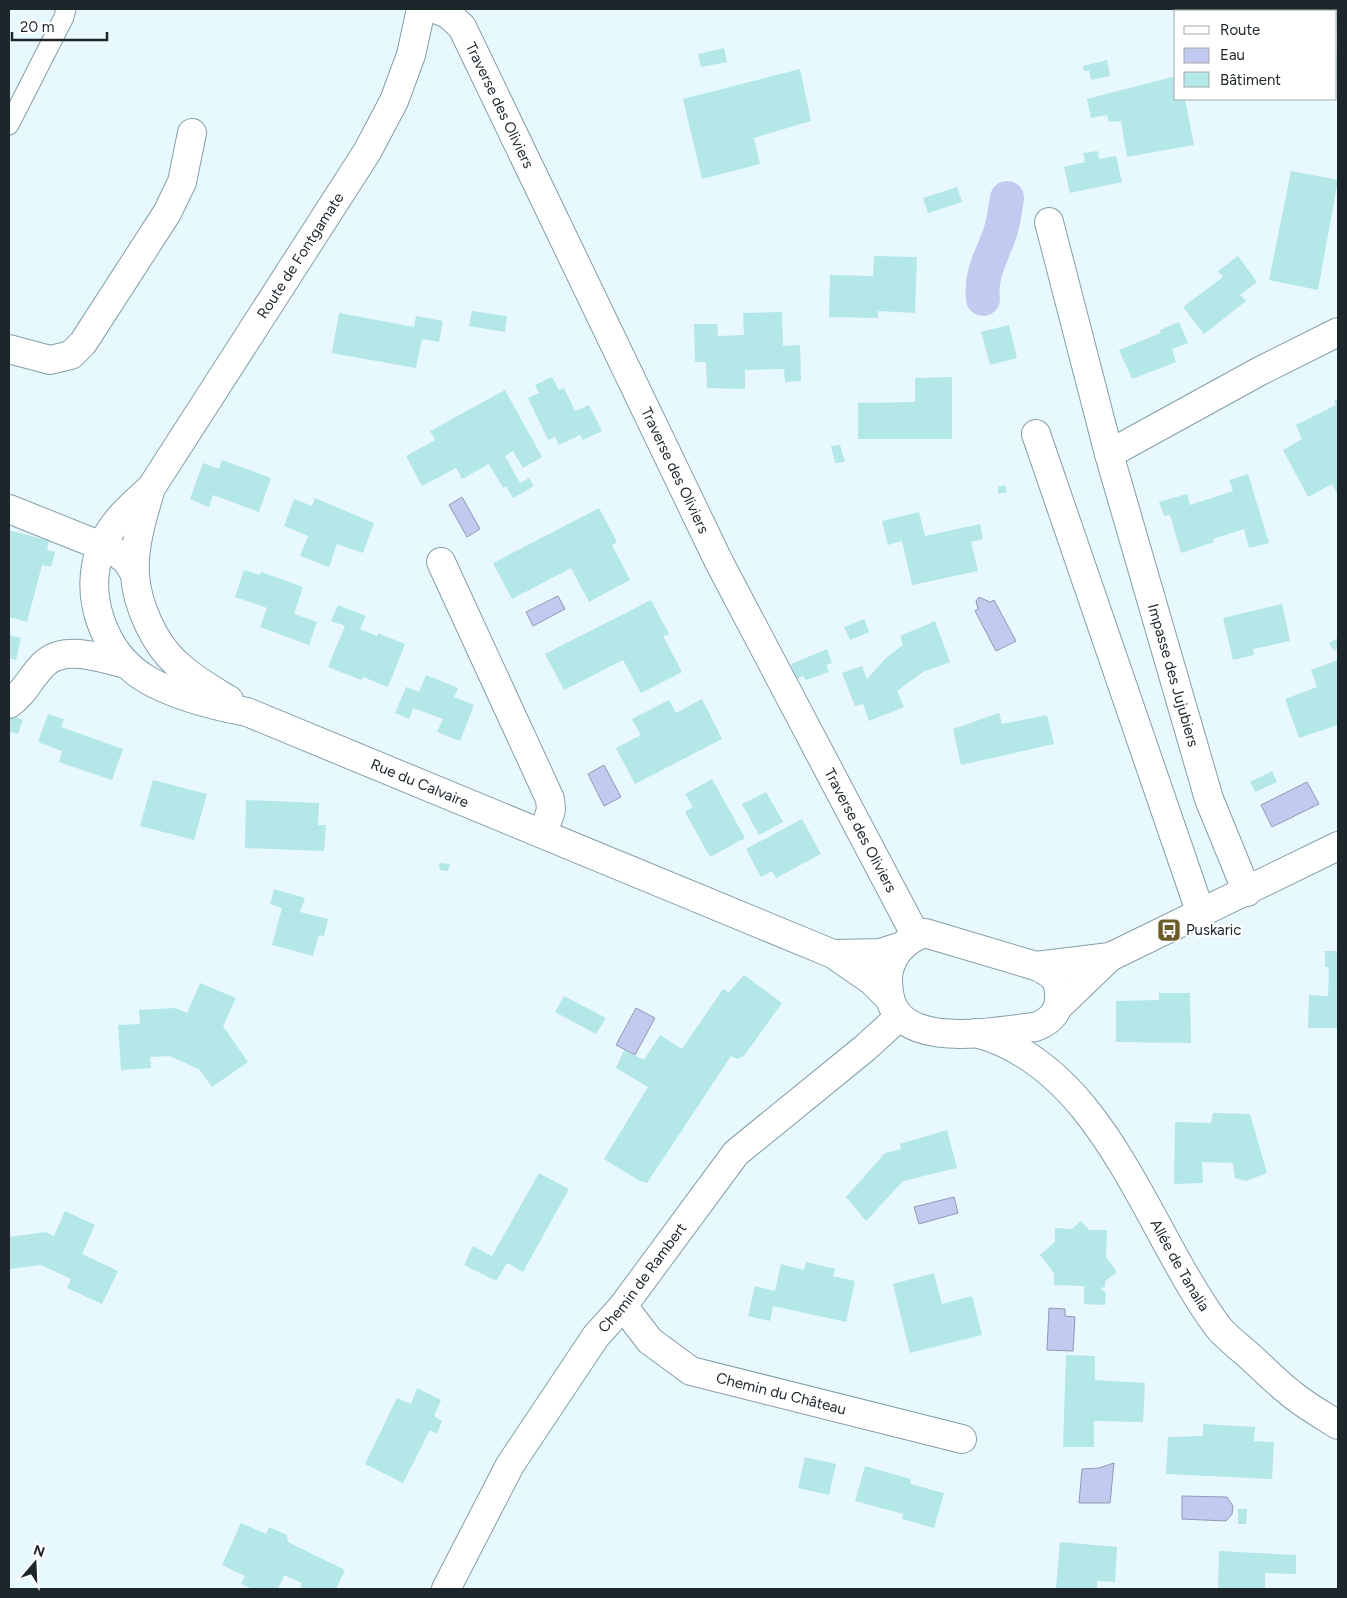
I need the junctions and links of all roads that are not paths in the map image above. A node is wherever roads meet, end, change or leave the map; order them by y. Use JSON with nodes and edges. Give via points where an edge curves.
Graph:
{"nodes":[{"id":1,"x":66,"y":9,"type":"edge"},
{"id":2,"x":421,"y":9,"type":"edge"},
{"id":3,"x":435,"y":9,"type":"edge"},
{"id":4,"x":9,"y":125,"type":"edge"},
{"id":5,"x":192,"y":133,"type":"dead end"},
{"id":6,"x":1048,"y":222,"type":"dead end"},
{"id":7,"x":1338,"y":332,"type":"edge"},
{"id":8,"x":9,"y":349,"type":"edge"},
{"id":9,"x":1036,"y":434,"type":"dead end"},
{"id":10,"x":1108,"y":454,"type":"junction"},
{"id":11,"x":151,"y":488,"type":"junction"},
{"id":12,"x":9,"y":510,"type":"edge"},
{"id":13,"x":102,"y":546,"type":"junction"},
{"id":14,"x":441,"y":562,"type":"dead end"},
{"id":15,"x":135,"y":574,"type":"junction"},
{"id":16,"x":127,"y":664,"type":"junction"},
{"id":17,"x":9,"y":704,"type":"edge"},
{"id":18,"x":247,"y":712,"type":"junction"},
{"id":19,"x":543,"y":834,"type":"junction"},
{"id":20,"x":1338,"y":846,"type":"edge"},
{"id":21,"x":1247,"y":892,"type":"junction"},
{"id":22,"x":1201,"y":914,"type":"junction"},
{"id":23,"x":909,"y":941,"type":"junction"},
{"id":24,"x":833,"y":954,"type":"junction"},
{"id":25,"x":1110,"y":957,"type":"junction"},
{"id":26,"x":1036,"y":966,"type":"junction"},
{"id":27,"x":895,"y":1008,"type":"junction"},
{"id":28,"x":1056,"y":1012,"type":"junction"},
{"id":29,"x":976,"y":1033,"type":"junction"},
{"id":30,"x":1055,"y":1075,"type":"junction"},
{"id":31,"x":623,"y":1306,"type":"junction"},
{"id":32,"x":1338,"y":1426,"type":"edge"},
{"id":33,"x":962,"y":1439,"type":"dead end"},
{"id":34,"x":446,"y":1589,"type":"edge"}],
"edges":[{"from":1,"to":4,"type":"lane"},
{"from":2,"to":11,"type":"street","name":"Route de Fontgamate","via":[[411,55],[394,101],[367,152]]},
{"from":3,"to":23,"type":"street","name":"Traverse des Oliviers","via":[[448,14],[462,28],[719,562]]},
{"from":5,"to":8,"type":"street","via":[[182,182],[167,213],[83,343],[71,356],[50,360]]},
{"from":6,"to":10,"type":"street","name":"Impasse des Jujubiers"},
{"from":7,"to":10,"type":"street"},
{"from":9,"to":22,"type":"street"},
{"from":10,"to":21,"type":"street","name":"Impasse des Jujubiers","via":[[1209,799]]},
{"from":11,"to":13,"type":"street","name":"Route de Fontgamate","via":[[124,513]]},
{"from":11,"to":15,"type":"street","name":"Route de Fontgamate","via":[[139,534]]},
{"from":12,"to":13,"type":"street"},
{"from":13,"to":15,"type":"street","via":[[126,560]]},
{"from":13,"to":16,"type":"street","name":"Rue du Calvaire","via":[[97,563],[97,603],[101,625]]},
{"from":14,"to":19,"type":"street","via":[[550,799],[551,810]]},
{"from":15,"to":18,"type":"street","via":[[143,610],[175,663]]},
{"from":16,"to":17,"type":"street","via":[[69,652],[46,663],[20,696]]},
{"from":16,"to":18,"type":"street","name":"Rue du Calvaire","via":[[147,680],[206,704]]},
{"from":18,"to":19,"type":"street","name":"Rue du Calvaire"},
{"from":19,"to":24,"type":"street","name":"Rue du Calvaire"},
{"from":20,"to":21,"type":"street"},
{"from":21,"to":22,"type":"street"},
{"from":22,"to":25,"type":"street"},
{"from":23,"to":24,"type":"street","name":"Rue du Calvaire","via":[[880,953]]},
{"from":23,"to":26,"type":"street","name":"Rue du Calvaire","via":[[925,934],[936,935]]},
{"from":23,"to":27,"type":"street","via":[[889,971]]},
{"from":24,"to":27,"type":"street","name":"Rue du Calvaire","via":[[872,981]]},
{"from":25,"to":26,"type":"street"},
{"from":25,"to":28,"type":"street"},
{"from":26,"to":28,"type":"street","via":[[1054,977],[1058,986]]},
{"from":27,"to":29,"type":"street","name":"Rue du Calvaire","via":[[911,1025],[927,1030],[947,1034]]},
{"from":27,"to":31,"type":"street","name":"Chemin de Rambert","via":[[865,1048],[736,1153]]},
{"from":28,"to":29,"type":"street","name":"Rue du Calvaire","via":[[1044,1024],[1035,1027]]},
{"from":28,"to":30,"type":"street","name":"Allée de Tanalia","via":[[1046,1045]]},
{"from":29,"to":30,"type":"street","name":"Allée de Tanalia","via":[[1015,1048]]},
{"from":30,"to":32,"type":"street","name":"Allée de Tanalia","via":[[1103,1132],[1219,1328],[1293,1396]]},
{"from":31,"to":33,"type":"street","name":"Chemin du Château","via":[[650,1341],[691,1371]]},
{"from":31,"to":34,"type":"street","name":"Chemin de Rambert","via":[[596,1336],[510,1465]]}]}
